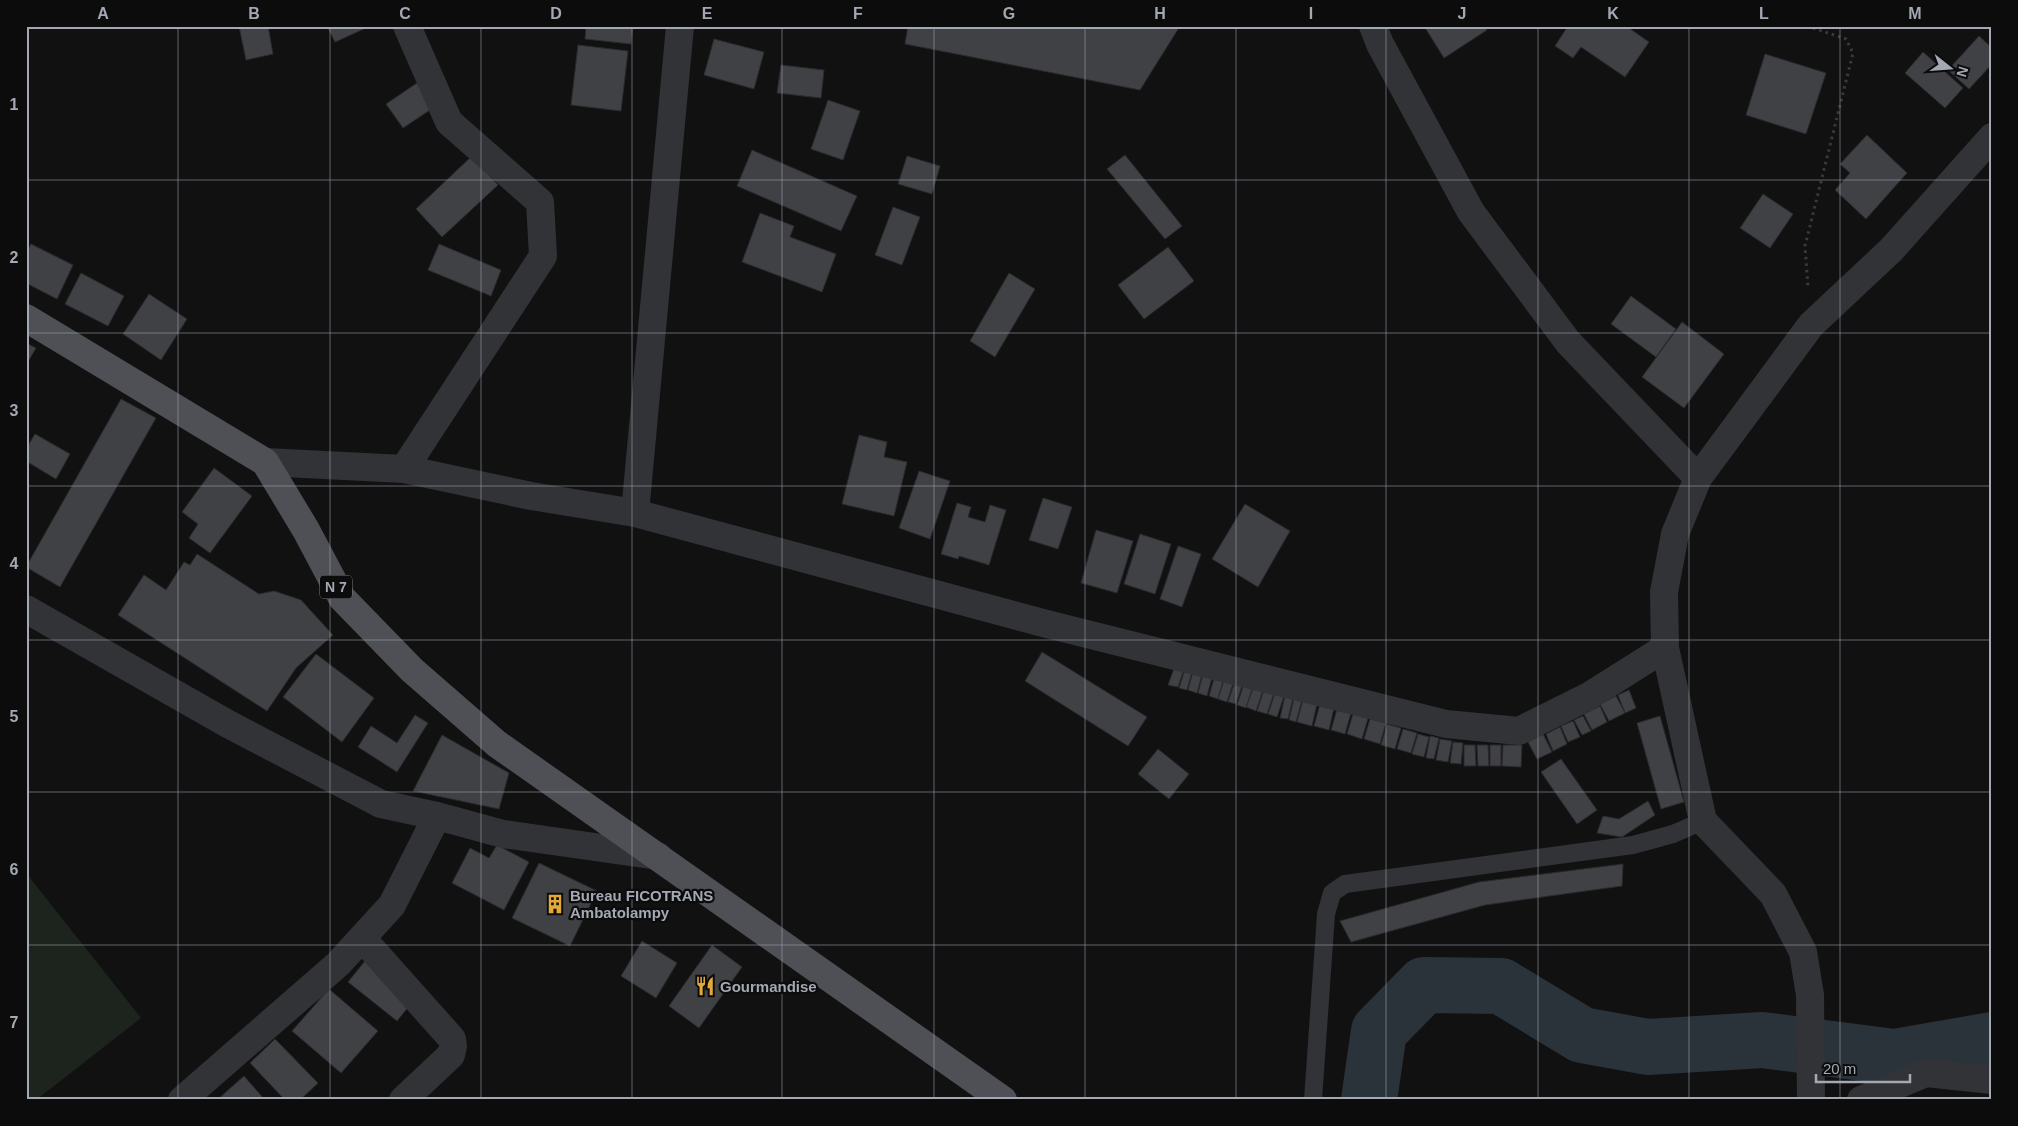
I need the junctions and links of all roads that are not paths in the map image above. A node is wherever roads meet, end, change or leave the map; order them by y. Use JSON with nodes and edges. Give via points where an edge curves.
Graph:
{"nodes":[{"id":1,"x":407,"y":26,"type":"edge"},
{"id":2,"x":680,"y":26,"type":"edge"},
{"id":3,"x":1373,"y":26,"type":"edge"},
{"id":4,"x":1992,"y":137,"type":"edge"},
{"id":5,"x":26,"y":318,"type":"edge"},
{"id":6,"x":266,"y":462,"type":"junction"},
{"id":7,"x":404,"y":468,"type":"junction"},
{"id":8,"x":1698,"y":478,"type":"junction"},
{"id":9,"x":635,"y":513,"type":"junction"},
{"id":10,"x":26,"y":609,"type":"edge"},
{"id":11,"x":1665,"y":648,"type":"junction"},
{"id":12,"x":437,"y":816,"type":"junction"},
{"id":13,"x":1703,"y":821,"type":"junction"},
{"id":14,"x":658,"y":856,"type":"junction"},
{"id":15,"x":362,"y":938,"type":"junction"},
{"id":16,"x":1992,"y":1080,"type":"edge"},
{"id":17,"x":1811,"y":1090,"type":"edge"},
{"id":18,"x":182,"y":1100,"type":"edge"},
{"id":19,"x":403,"y":1100,"type":"edge"},
{"id":20,"x":1003,"y":1100,"type":"edge"},
{"id":21,"x":1313,"y":1100,"type":"edge"},
{"id":22,"x":1861,"y":1100,"type":"edge"}],
"edges":[{"from":1,"to":7,"type":"street","via":[[449,122],[540,202],[543,256]]},
{"from":2,"to":9,"type":"street"},
{"from":3,"to":8,"type":"street","via":[[1471,212],[1568,342]]},
{"from":4,"to":8,"type":"street","via":[[1891,250],[1811,325]]},
{"from":5,"to":6,"type":"main road","number":"N 7"},
{"from":6,"to":7,"type":"street"},
{"from":6,"to":14,"type":"main road","number":"N 7","via":[[342,598],[412,670],[497,744]]},
{"from":7,"to":9,"type":"street","via":[[531,496]]},
{"from":8,"to":11,"type":"street","via":[[1673,544],[1664,592]]},
{"from":9,"to":11,"type":"street","via":[[1043,624],[1446,724],[1519,731],[1589,696]]},
{"from":10,"to":12,"type":"street","via":[[228,724],[381,804]]},
{"from":11,"to":13,"type":"street"},
{"from":12,"to":14,"type":"street","via":[[503,834]]},
{"from":12,"to":15,"type":"street","via":[[392,905]]},
{"from":13,"to":17,"type":"street","via":[[1773,894],[1803,952],[1810,995]]},
{"from":13,"to":21,"type":"lane","via":[[1673,834],[1633,845],[1345,884],[1332,893],[1326,914]]},
{"from":14,"to":20,"type":"main road","number":"N 7"},
{"from":15,"to":18,"type":"street","via":[[338,964]]},
{"from":15,"to":19,"type":"street","via":[[452,1039],[451,1055]]},
{"from":16,"to":22,"type":"street","via":[[1926,1073]]}]}
